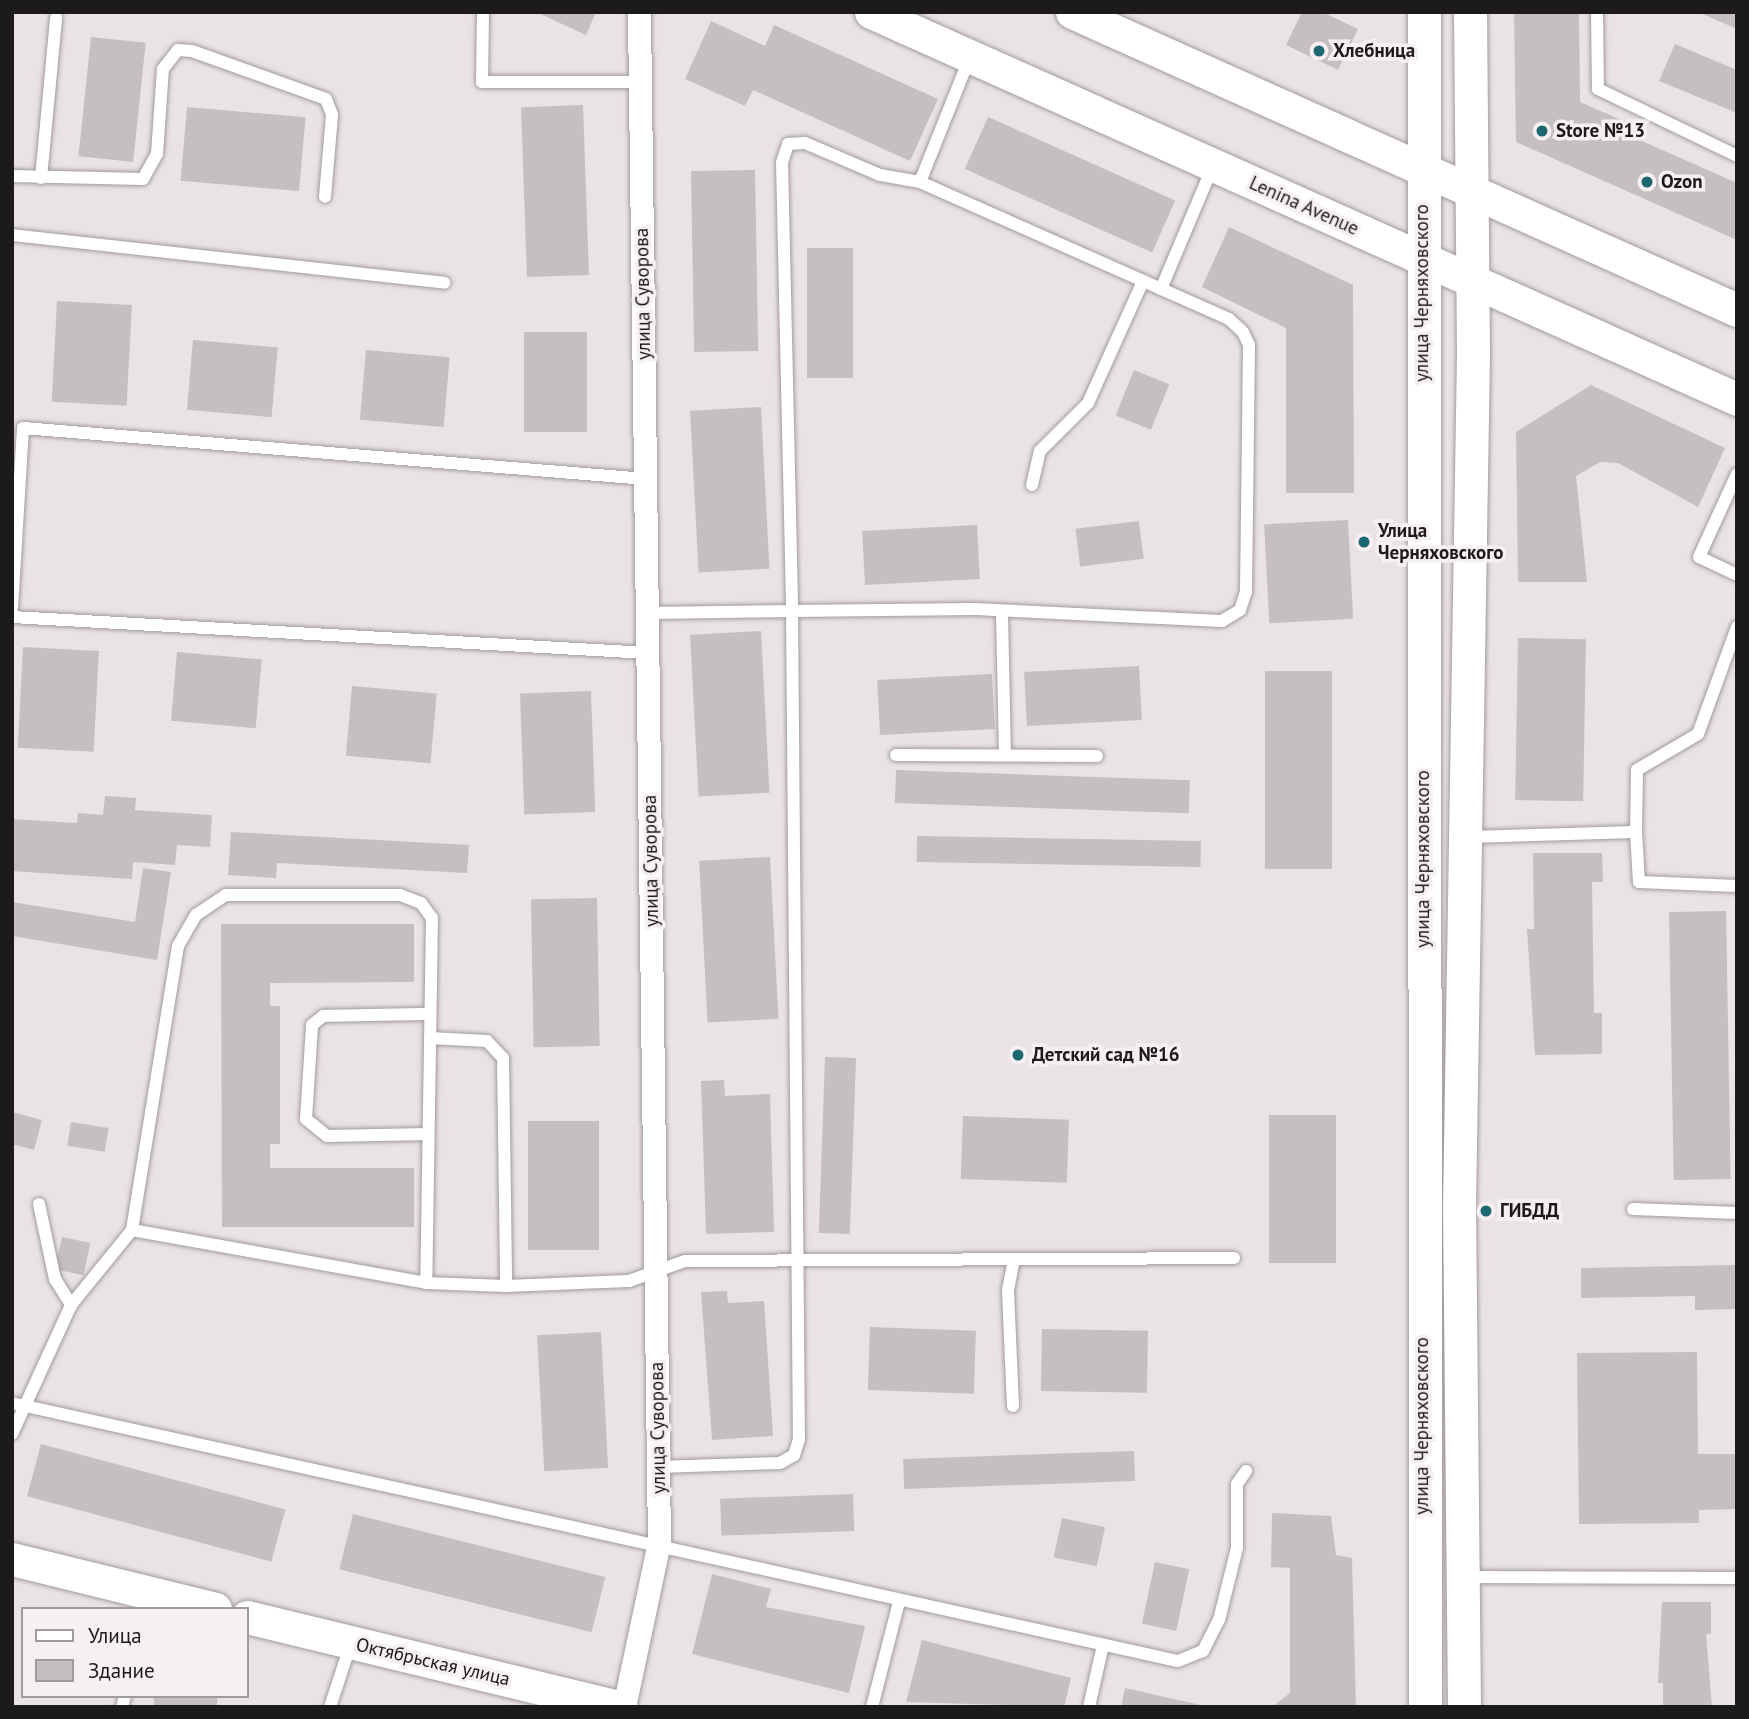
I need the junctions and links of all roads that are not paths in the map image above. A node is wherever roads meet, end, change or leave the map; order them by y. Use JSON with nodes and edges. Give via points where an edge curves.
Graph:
{"nodes":[{"id":1,"x":482,"y":12,"type":"edge"},
{"id":2,"x":639,"y":12,"type":"edge"},
{"id":3,"x":871,"y":12,"type":"edge"},
{"id":4,"x":1072,"y":12,"type":"edge"},
{"id":5,"x":1424,"y":12,"type":"edge"},
{"id":6,"x":1470,"y":12,"type":"edge"},
{"id":7,"x":1597,"y":12,"type":"edge"},
{"id":8,"x":56,"y":18,"type":"dead end"},
{"id":9,"x":970,"y":57,"type":"junction"},
{"id":10,"x":640,"y":82,"type":"junction"},
{"id":11,"x":1737,"y":156,"type":"edge"},
{"id":12,"x":1213,"y":165,"type":"junction"},
{"id":13,"x":1424,"y":170,"type":"junction"},
{"id":14,"x":12,"y":176,"type":"edge"},
{"id":15,"x":41,"y":178,"type":"junction"},
{"id":16,"x":920,"y":182,"type":"junction"},
{"id":17,"x":1471,"y":192,"type":"junction"},
{"id":18,"x":325,"y":197,"type":"dead end"},
{"id":19,"x":12,"y":235,"type":"edge"},
{"id":20,"x":1423,"y":258,"type":"junction"},
{"id":21,"x":1473,"y":278,"type":"junction"},
{"id":22,"x":1143,"y":281,"type":"junction"},
{"id":23,"x":443,"y":283,"type":"dead end"},
{"id":24,"x":1161,"y":289,"type":"junction"},
{"id":25,"x":1737,"y":310,"type":"edge"},
{"id":26,"x":1737,"y":399,"type":"edge"},
{"id":27,"x":1737,"y":474,"type":"edge"},
{"id":28,"x":646,"y":479,"type":"junction"},
{"id":29,"x":1032,"y":485,"type":"dead end"},
{"id":30,"x":1737,"y":575,"type":"edge"},
{"id":31,"x":12,"y":608,"type":"edge"},
{"id":32,"x":792,"y":611,"type":"junction"},
{"id":33,"x":647,"y":613,"type":"junction"},
{"id":34,"x":1002,"y":613,"type":"junction"},
{"id":35,"x":12,"y":617,"type":"edge"},
{"id":36,"x":1737,"y":627,"type":"edge"},
{"id":37,"x":648,"y":653,"type":"junction"},
{"id":38,"x":896,"y":755,"type":"dead end"},
{"id":39,"x":1005,"y":755,"type":"junction"},
{"id":40,"x":1097,"y":755,"type":"dead end"},
{"id":41,"x":1636,"y":832,"type":"junction"},
{"id":42,"x":1467,"y":837,"type":"junction"},
{"id":43,"x":1737,"y":886,"type":"edge"},
{"id":44,"x":430,"y":1014,"type":"junction"},
{"id":45,"x":429,"y":1038,"type":"junction"},
{"id":46,"x":428,"y":1134,"type":"junction"},
{"id":47,"x":39,"y":1204,"type":"dead end"},
{"id":48,"x":1633,"y":1209,"type":"dead end"},
{"id":49,"x":1737,"y":1213,"type":"edge"},
{"id":50,"x":132,"y":1230,"type":"junction"},
{"id":51,"x":1234,"y":1258,"type":"dead end"},
{"id":52,"x":1014,"y":1260,"type":"junction"},
{"id":53,"x":797,"y":1261,"type":"junction"},
{"id":54,"x":656,"y":1271,"type":"junction"},
{"id":55,"x":426,"y":1283,"type":"junction"},
{"id":56,"x":506,"y":1286,"type":"junction"},
{"id":57,"x":71,"y":1305,"type":"junction"},
{"id":58,"x":17,"y":1404,"type":"edge"},
{"id":59,"x":1013,"y":1406,"type":"dead end"},
{"id":60,"x":12,"y":1434,"type":"edge"},
{"id":61,"x":658,"y":1467,"type":"junction"},
{"id":62,"x":1246,"y":1471,"type":"dead end"},
{"id":63,"x":659,"y":1543,"type":"junction"},
{"id":64,"x":12,"y":1559,"type":"edge"},
{"id":65,"x":1466,"y":1577,"type":"junction"},
{"id":66,"x":1737,"y":1578,"type":"edge"},
{"id":67,"x":147,"y":1601,"type":"edge"},
{"id":68,"x":899,"y":1602,"type":"junction"},
{"id":69,"x":198,"y":1607,"type":"edge"},
{"id":70,"x":248,"y":1617,"type":"edge"},
{"id":71,"x":351,"y":1642,"type":"junction"},
{"id":72,"x":1103,"y":1645,"type":"junction"},
{"id":73,"x":330,"y":1707,"type":"edge"},
{"id":74,"x":622,"y":1707,"type":"edge"},
{"id":75,"x":872,"y":1707,"type":"edge"},
{"id":76,"x":1089,"y":1707,"type":"edge"},
{"id":77,"x":1425,"y":1707,"type":"edge"},
{"id":78,"x":1464,"y":1707,"type":"edge"}],
"edges":[{"from":1,"to":10,"type":"lane","via":[[482,82]]},
{"from":2,"to":10,"type":"street","name":"улица Суворова"},
{"from":3,"to":9,"type":"street","name":"Lenina Avenue"},
{"from":4,"to":13,"type":"street"},
{"from":5,"to":13,"type":"street","name":"улица Черняховского"},
{"from":6,"to":17,"type":"street"},
{"from":7,"to":11,"type":"lane","via":[[1598,89]]},
{"from":8,"to":15,"type":"lane"},
{"from":9,"to":12,"type":"street","name":"Lenina Avenue"},
{"from":9,"to":16,"type":"lane"},
{"from":10,"to":28,"type":"street","name":"улица Суворова"},
{"from":12,"to":20,"type":"street","name":"Lenina Avenue"},
{"from":12,"to":24,"type":"lane"},
{"from":13,"to":17,"type":"street"},
{"from":13,"to":20,"type":"street","name":"улица Черняховского"},
{"from":14,"to":15,"type":"lane"},
{"from":15,"to":18,"type":"lane","via":[[126,183],[152,171],[163,69],[178,50],[326,99],[332,115]]},
{"from":16,"to":22,"type":"lane"},
{"from":16,"to":32,"type":"lane","via":[[880,175],[805,143],[788,144],[782,162]]},
{"from":17,"to":21,"type":"street"},
{"from":17,"to":25,"type":"street"},
{"from":19,"to":23,"type":"lane"},
{"from":20,"to":21,"type":"street","name":"Lenina Avenue"},
{"from":20,"to":77,"type":"street","name":"улица Черняховского"},
{"from":21,"to":26,"type":"street","name":"Lenina Avenue"},
{"from":21,"to":42,"type":"street"},
{"from":22,"to":24,"type":"lane"},
{"from":22,"to":29,"type":"lane","via":[[1088,403],[1040,451]]},
{"from":24,"to":34,"type":"lane","via":[[1229,318],[1249,345],[1246,592],[1240,610],[1222,621]]},
{"from":27,"to":30,"type":"lane","via":[[1699,557]]},
{"from":28,"to":31,"type":"lane","via":[[23,428]]},
{"from":28,"to":33,"type":"street","name":"улица Суворова"},
{"from":32,"to":33,"type":"lane"},
{"from":32,"to":34,"type":"lane"},
{"from":32,"to":53,"type":"lane"},
{"from":33,"to":37,"type":"street","name":"улица Суворова"},
{"from":34,"to":39,"type":"lane"},
{"from":35,"to":37,"type":"lane"},
{"from":36,"to":41,"type":"lane","via":[[1698,734],[1637,770]]},
{"from":37,"to":54,"type":"street","name":"улица Суворова"},
{"from":38,"to":39,"type":"lane"},
{"from":39,"to":40,"type":"lane"},
{"from":41,"to":42,"type":"lane"},
{"from":41,"to":43,"type":"lane","via":[[1639,882]]},
{"from":42,"to":65,"type":"street","via":[[1459,1207]]},
{"from":44,"to":45,"type":"lane"},
{"from":44,"to":46,"type":"lane","via":[[323,1016],[312,1025],[307,1106],[313,1130],[327,1136]]},
{"from":44,"to":50,"type":"lane","via":[[432,918],[421,903],[400,895],[226,895],[196,915],[178,946]]},
{"from":45,"to":46,"type":"lane"},
{"from":45,"to":56,"type":"lane","via":[[487,1041],[503,1058]]},
{"from":46,"to":55,"type":"lane"},
{"from":47,"to":57,"type":"lane","via":[[55,1279]]},
{"from":48,"to":49,"type":"lane"},
{"from":50,"to":55,"type":"lane"},
{"from":50,"to":57,"type":"lane"},
{"from":51,"to":52,"type":"lane"},
{"from":52,"to":53,"type":"lane"},
{"from":52,"to":59,"type":"lane","via":[[1008,1290]]},
{"from":53,"to":54,"type":"lane","via":[[685,1261]]},
{"from":53,"to":61,"type":"lane","via":[[794,1455],[780,1463]]},
{"from":54,"to":56,"type":"lane","via":[[629,1281]]},
{"from":54,"to":61,"type":"street","name":"улица Суворова"},
{"from":55,"to":56,"type":"lane"},
{"from":57,"to":58,"type":"lane"},
{"from":58,"to":60,"type":"lane"},
{"from":58,"to":63,"type":"lane"},
{"from":61,"to":63,"type":"street","name":"улица Суворова"},
{"from":62,"to":72,"type":"lane","via":[[1237,1483],[1234,1560],[1219,1620],[1203,1651],[1178,1661]]},
{"from":63,"to":68,"type":"lane"},
{"from":63,"to":74,"type":"street","name":"улица Суворова"},
{"from":64,"to":67,"type":"street"},
{"from":65,"to":66,"type":"lane"},
{"from":65,"to":78,"type":"street"},
{"from":67,"to":69,"type":"street"},
{"from":68,"to":72,"type":"lane"},
{"from":68,"to":75,"type":"lane"},
{"from":70,"to":71,"type":"street","name":"Октябрьская улица"},
{"from":71,"to":73,"type":"lane"},
{"from":71,"to":74,"type":"street","name":"Октябрьская улица"},
{"from":72,"to":76,"type":"lane"}]}
